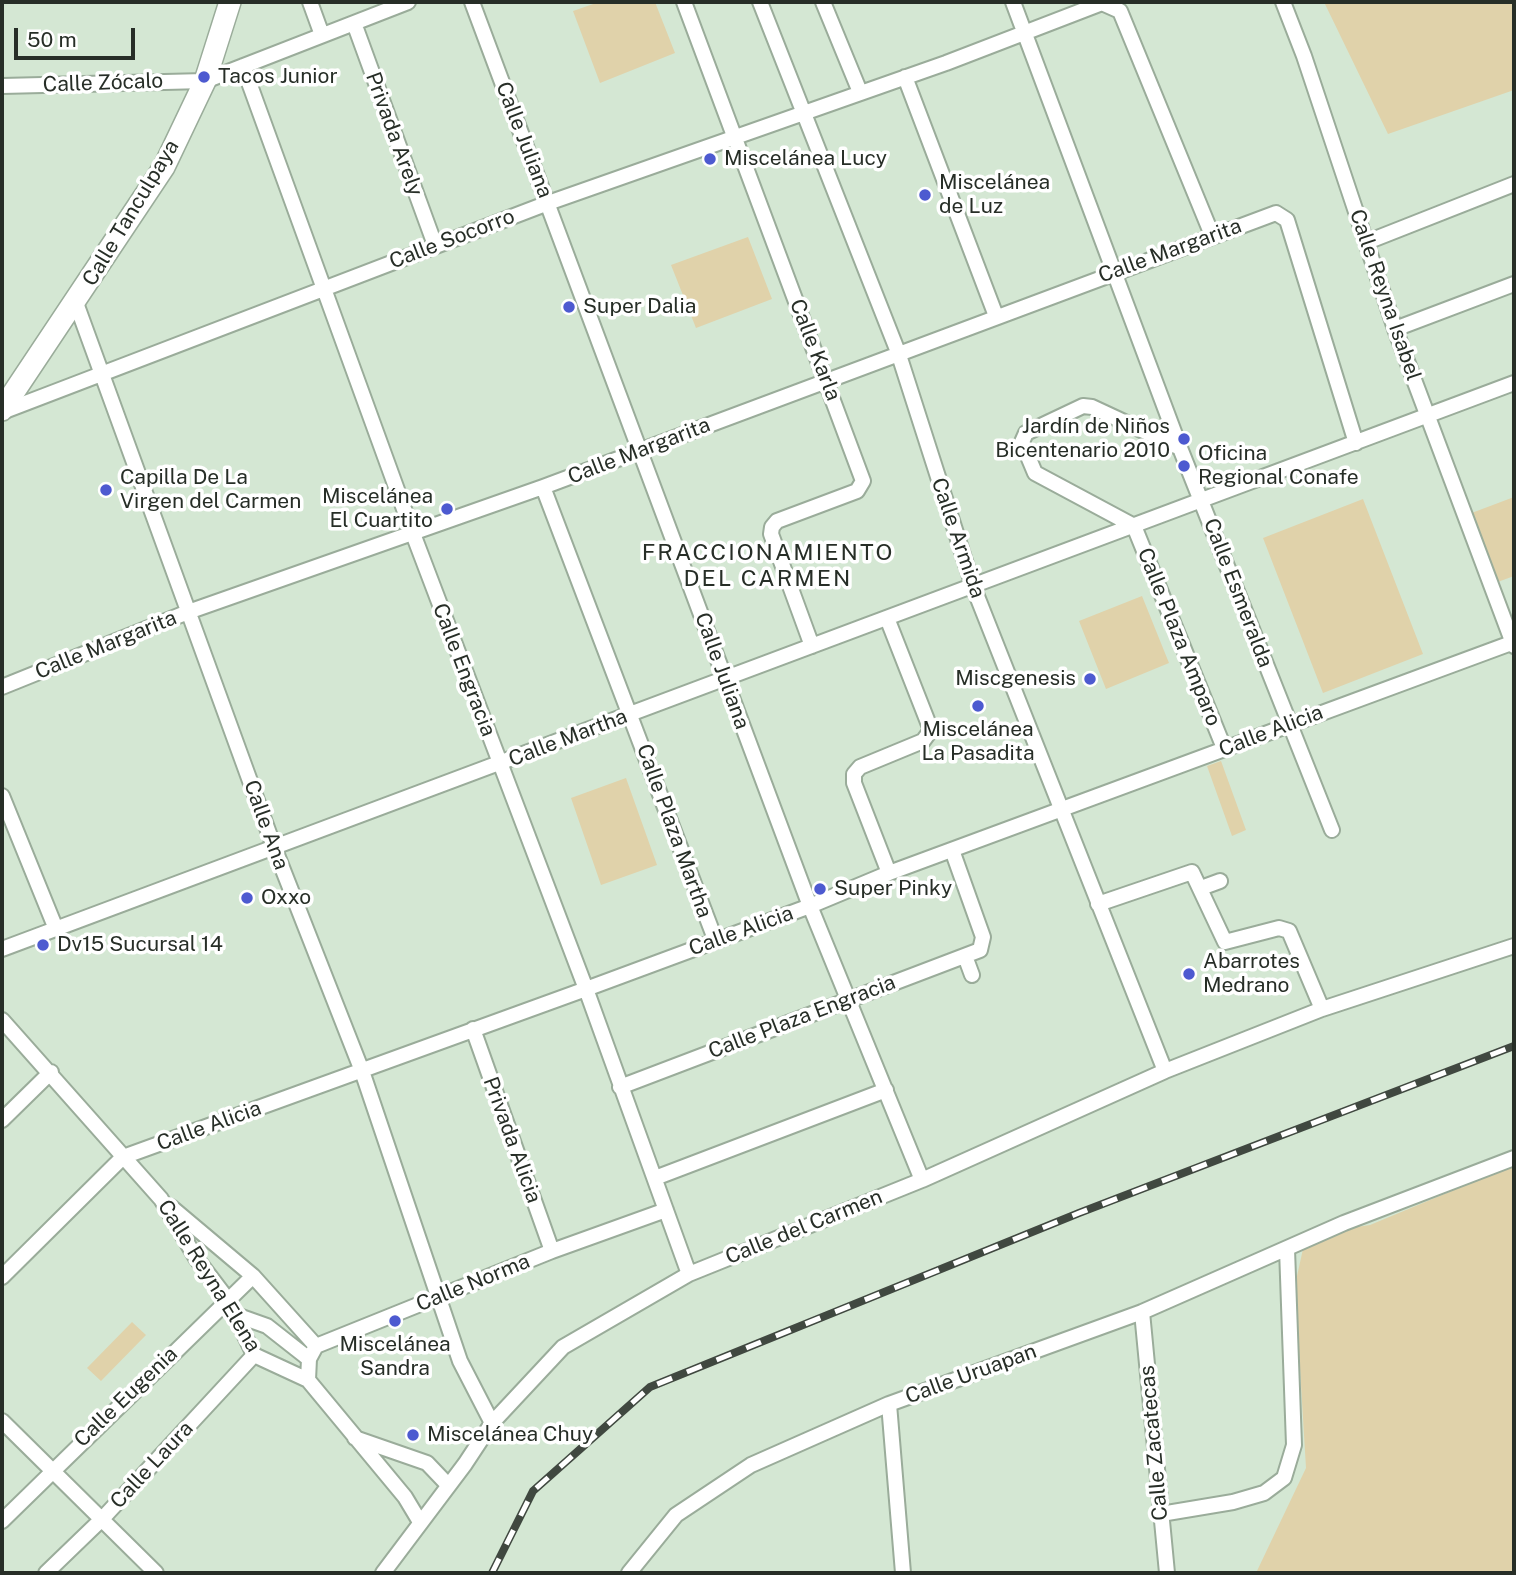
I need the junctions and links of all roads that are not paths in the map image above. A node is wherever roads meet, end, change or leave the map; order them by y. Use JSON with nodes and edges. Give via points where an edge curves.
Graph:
{"nodes":[{"id":1,"x":230,"y":2,"type":"edge"},
{"id":2,"x":310,"y":2,"type":"edge"},
{"id":3,"x":408,"y":2,"type":"edge"},
{"id":4,"x":472,"y":2,"type":"edge"},
{"id":5,"x":684,"y":2,"type":"edge"},
{"id":6,"x":760,"y":2,"type":"edge"},
{"id":7,"x":823,"y":2,"type":"edge"},
{"id":8,"x":1013,"y":2,"type":"edge"},
{"id":9,"x":1283,"y":2,"type":"edge"},
{"id":10,"x":354,"y":23,"type":"junction"},
{"id":11,"x":1024,"y":33,"type":"junction"},
{"id":12,"x":322,"y":35,"type":"junction"},
{"id":13,"x":243,"y":66,"type":"junction"},
{"id":14,"x":905,"y":77,"type":"junction"},
{"id":15,"x":205,"y":81,"type":"junction"},
{"id":16,"x":2,"y":86,"type":"edge"},
{"id":17,"x":860,"y":92,"type":"junction"},
{"id":18,"x":804,"y":111,"type":"junction"},
{"id":19,"x":733,"y":135,"type":"junction"},
{"id":20,"x":1514,"y":184,"type":"edge"},
{"id":21,"x":548,"y":203,"type":"junction"},
{"id":22,"x":1212,"y":235,"type":"junction"},
{"id":23,"x":1367,"y":242,"type":"junction"},
{"id":24,"x":435,"y":245,"type":"junction"},
{"id":25,"x":1116,"y":270,"type":"junction"},
{"id":26,"x":1514,"y":284,"type":"edge"},
{"id":27,"x":325,"y":287,"type":"junction"},
{"id":28,"x":76,"y":303,"type":"junction"},
{"id":29,"x":996,"y":316,"type":"junction"},
{"id":30,"x":1395,"y":329,"type":"junction"},
{"id":31,"x":898,"y":352,"type":"junction"},
{"id":32,"x":100,"y":375,"type":"junction"},
{"id":33,"x":826,"y":380,"type":"junction"},
{"id":34,"x":1514,"y":383,"type":"edge"},
{"id":35,"x":2,"y":410,"type":"edge"},
{"id":36,"x":1427,"y":416,"type":"junction"},
{"id":37,"x":1356,"y":443,"type":"junction"},
{"id":38,"x":1180,"y":448,"type":"junction"},
{"id":39,"x":642,"y":450,"type":"junction"},
{"id":40,"x":543,"y":487,"type":"junction"},
{"id":41,"x":1202,"y":500,"type":"junction"},
{"id":42,"x":1134,"y":526,"type":"junction"},
{"id":43,"x":412,"y":531,"type":"junction"},
{"id":44,"x":973,"y":586,"type":"junction"},
{"id":45,"x":188,"y":612,"type":"junction"},
{"id":46,"x":887,"y":618,"type":"junction"},
{"id":47,"x":1514,"y":644,"type":"edge"},
{"id":48,"x":812,"y":646,"type":"junction"},
{"id":49,"x":725,"y":679,"type":"junction"},
{"id":50,"x":2,"y":687,"type":"edge"},
{"id":51,"x":631,"y":714,"type":"junction"},
{"id":52,"x":1289,"y":723,"type":"junction"},
{"id":53,"x":1224,"y":748,"type":"junction"},
{"id":54,"x":499,"y":763,"type":"junction"},
{"id":55,"x":2,"y":796,"type":"edge"},
{"id":56,"x":1061,"y":810,"type":"junction"},
{"id":57,"x":1332,"y":830,"type":"dead end"},
{"id":58,"x":274,"y":848,"type":"junction"},
{"id":59,"x":951,"y":850,"type":"junction"},
{"id":60,"x":889,"y":873,"type":"junction"},
{"id":61,"x":1220,"y":881,"type":"dead end"},
{"id":62,"x":1201,"y":888,"type":"junction"},
{"id":63,"x":1098,"y":904,"type":"junction"},
{"id":64,"x":810,"y":906,"type":"junction"},
{"id":65,"x":56,"y":929,"type":"junction"},
{"id":66,"x":715,"y":939,"type":"junction"},
{"id":67,"x":1514,"y":946,"type":"edge"},
{"id":68,"x":2,"y":949,"type":"edge"},
{"id":69,"x":965,"y":956,"type":"junction"},
{"id":70,"x":972,"y":975,"type":"dead end"},
{"id":71,"x":586,"y":989,"type":"junction"},
{"id":72,"x":848,"y":998,"type":"junction"},
{"id":73,"x":1321,"y":1010,"type":"junction"},
{"id":74,"x":2,"y":1020,"type":"edge"},
{"id":75,"x":473,"y":1029,"type":"junction"},
{"id":76,"x":362,"y":1071,"type":"junction"},
{"id":77,"x":1165,"y":1071,"type":"junction"},
{"id":78,"x":51,"y":1072,"type":"junction"},
{"id":79,"x":620,"y":1087,"type":"junction"},
{"id":80,"x":886,"y":1090,"type":"junction"},
{"id":81,"x":2,"y":1120,"type":"edge"},
{"id":82,"x":123,"y":1157,"type":"junction"},
{"id":83,"x":1514,"y":1158,"type":"edge"},
{"id":84,"x":655,"y":1178,"type":"junction"},
{"id":85,"x":922,"y":1180,"type":"junction"},
{"id":86,"x":161,"y":1199,"type":"junction"},
{"id":87,"x":666,"y":1210,"type":"junction"},
{"id":88,"x":1287,"y":1249,"type":"junction"},
{"id":89,"x":552,"y":1251,"type":"junction"},
{"id":90,"x":689,"y":1274,"type":"junction"},
{"id":91,"x":253,"y":1276,"type":"junction"},
{"id":92,"x":2,"y":1277,"type":"edge"},
{"id":93,"x":440,"y":1296,"type":"junction"},
{"id":94,"x":228,"y":1300,"type":"junction"},
{"id":95,"x":1142,"y":1312,"type":"junction"},
{"id":96,"x":236,"y":1315,"type":"junction"},
{"id":97,"x":312,"y":1353,"type":"junction"},
{"id":98,"x":254,"y":1355,"type":"junction"},
{"id":99,"x":307,"y":1380,"type":"junction"},
{"id":100,"x":889,"y":1404,"type":"junction"},
{"id":101,"x":2,"y":1421,"type":"edge"},
{"id":102,"x":492,"y":1423,"type":"junction"},
{"id":103,"x":352,"y":1437,"type":"junction"},
{"id":104,"x":52,"y":1469,"type":"junction"},
{"id":105,"x":448,"y":1485,"type":"junction"},
{"id":106,"x":1161,"y":1514,"type":"junction"},
{"id":107,"x":103,"y":1518,"type":"junction"},
{"id":108,"x":2,"y":1521,"type":"edge"},
{"id":109,"x":420,"y":1522,"type":"junction"},
{"id":110,"x":46,"y":1573,"type":"edge"},
{"id":111,"x":156,"y":1573,"type":"edge"},
{"id":112,"x":383,"y":1573,"type":"edge"},
{"id":113,"x":629,"y":1573,"type":"edge"},
{"id":114,"x":903,"y":1573,"type":"edge"},
{"id":115,"x":1167,"y":1573,"type":"edge"}],
"edges":[{"from":1,"to":15,"type":"street","name":"Calle Tanculpaya"},
{"from":2,"to":12,"type":"street"},
{"from":3,"to":10,"type":"street"},
{"from":4,"to":21,"type":"street","name":"Calle Juliana"},
{"from":5,"to":19,"type":"street","name":"Calle Karla"},
{"from":6,"to":18,"type":"street","name":"Calle Armida"},
{"from":7,"to":17,"type":"street"},
{"from":8,"to":11,"type":"street","name":"Calle Esmeralda"},
{"from":9,"to":23,"type":"street","name":"Calle Reyna Isabel"},
{"from":10,"to":12,"type":"street"},
{"from":10,"to":24,"type":"street","name":"Privada Arely"},
{"from":11,"to":14,"type":"street","name":"Calle Socorro"},
{"from":11,"to":22,"type":"street","name":"Calle Socorro","via":[[1102,3],[1120,11]]},
{"from":11,"to":25,"type":"street","name":"Calle Esmeralda"},
{"from":12,"to":13,"type":"street"},
{"from":13,"to":15,"type":"street"},
{"from":13,"to":27,"type":"street","name":"Calle Engracia"},
{"from":14,"to":17,"type":"street","name":"Calle Socorro"},
{"from":14,"to":29,"type":"street"},
{"from":15,"to":16,"type":"street","name":"Calle Zócalo"},
{"from":15,"to":28,"type":"street","name":"Calle Tanculpaya","via":[[164,167]]},
{"from":17,"to":18,"type":"street","name":"Calle Socorro"},
{"from":18,"to":19,"type":"street","name":"Calle Socorro"},
{"from":18,"to":31,"type":"street","name":"Calle Armida"},
{"from":19,"to":21,"type":"street","name":"Calle Socorro"},
{"from":19,"to":33,"type":"street","name":"Calle Karla"},
{"from":20,"to":23,"type":"street"},
{"from":21,"to":24,"type":"street","name":"Calle Socorro"},
{"from":21,"to":39,"type":"street","name":"Calle Juliana"},
{"from":22,"to":25,"type":"street","name":"Calle Margarita"},
{"from":22,"to":37,"type":"street","name":"Calle Margarita","via":[[1276,213],[1287,220]]},
{"from":23,"to":30,"type":"street","name":"Calle Reyna Isabel"},
{"from":24,"to":27,"type":"street","name":"Calle Socorro"},
{"from":25,"to":29,"type":"street","name":"Calle Margarita"},
{"from":25,"to":38,"type":"street","name":"Calle Esmeralda"},
{"from":26,"to":30,"type":"street"},
{"from":27,"to":32,"type":"street","name":"Calle Socorro"},
{"from":27,"to":43,"type":"street","name":"Calle Engracia"},
{"from":28,"to":32,"type":"street","name":"Calle Ana"},
{"from":28,"to":35,"type":"street","name":"Calle Tanculpaya"},
{"from":29,"to":31,"type":"street","name":"Calle Margarita"},
{"from":30,"to":36,"type":"street","name":"Calle Reyna Isabel"},
{"from":31,"to":33,"type":"street","name":"Calle Margarita"},
{"from":31,"to":44,"type":"street","name":"Calle Armida"},
{"from":32,"to":35,"type":"street","name":"Calle Socorro"},
{"from":32,"to":45,"type":"street","name":"Calle Ana"},
{"from":33,"to":39,"type":"street","name":"Calle Margarita"},
{"from":33,"to":48,"type":"street","name":"Calle Karla","via":[[862,487],[777,521],[771,534]]},
{"from":34,"to":36,"type":"street","name":"Calle Martha"},
{"from":36,"to":37,"type":"street","name":"Calle Martha"},
{"from":36,"to":47,"type":"street","name":"Calle Reyna Isabel"},
{"from":37,"to":41,"type":"street","name":"Calle Martha"},
{"from":38,"to":41,"type":"street","name":"Calle Esmeralda"},
{"from":38,"to":42,"type":"street","via":[[1083,406],[1023,437],[1035,473]]},
{"from":39,"to":40,"type":"street","name":"Calle Margarita"},
{"from":39,"to":49,"type":"street","name":"Calle Juliana"},
{"from":40,"to":43,"type":"street","name":"Calle Margarita"},
{"from":40,"to":51,"type":"street","name":"Calle Plaza Martha"},
{"from":41,"to":42,"type":"street","name":"Calle Martha"},
{"from":41,"to":52,"type":"street","name":"Calle Esmeralda"},
{"from":42,"to":44,"type":"street","name":"Calle Martha"},
{"from":42,"to":53,"type":"street","name":"Calle Plaza Amparo"},
{"from":43,"to":45,"type":"street","name":"Calle Margarita"},
{"from":43,"to":54,"type":"street","name":"Calle Engracia"},
{"from":44,"to":46,"type":"street","name":"Calle Martha"},
{"from":44,"to":56,"type":"street","name":"Calle Armida"},
{"from":45,"to":50,"type":"street","name":"Calle Margarita"},
{"from":45,"to":58,"type":"street","name":"Calle Ana"},
{"from":46,"to":48,"type":"street","name":"Calle Martha"},
{"from":46,"to":60,"type":"street","via":[[931,730],[923,741],[860,767],[854,774]]},
{"from":47,"to":52,"type":"street","name":"Calle Alicia"},
{"from":48,"to":49,"type":"street","name":"Calle Martha"},
{"from":49,"to":51,"type":"street","name":"Calle Martha"},
{"from":49,"to":64,"type":"street","name":"Calle Juliana"},
{"from":51,"to":54,"type":"street","name":"Calle Martha"},
{"from":51,"to":66,"type":"street","name":"Calle Plaza Martha"},
{"from":52,"to":53,"type":"street","name":"Calle Alicia"},
{"from":52,"to":57,"type":"street","name":"Calle Esmeralda"},
{"from":53,"to":56,"type":"street","name":"Calle Alicia"},
{"from":54,"to":58,"type":"street","name":"Calle Martha"},
{"from":54,"to":71,"type":"street","name":"Calle Engracia"},
{"from":55,"to":65,"type":"street"},
{"from":56,"to":59,"type":"street","name":"Calle Alicia"},
{"from":56,"to":63,"type":"street","name":"Calle Armida"},
{"from":58,"to":65,"type":"street","name":"Calle Martha"},
{"from":58,"to":76,"type":"street","name":"Calle Ana"},
{"from":59,"to":60,"type":"street","name":"Calle Alicia"},
{"from":59,"to":69,"type":"street","name":"Calle Plaza Engracia","via":[[983,936],[983,946]]},
{"from":60,"to":64,"type":"street","name":"Calle Alicia"},
{"from":61,"to":62,"type":"street"},
{"from":62,"to":63,"type":"street","via":[[1192,872],[1186,872]]},
{"from":62,"to":73,"type":"street","via":[[1225,942],[1279,928],[1289,931]]},
{"from":63,"to":77,"type":"street","name":"Calle Armida"},
{"from":64,"to":66,"type":"street","name":"Calle Alicia"},
{"from":64,"to":72,"type":"street","name":"Calle Juliana"},
{"from":65,"to":68,"type":"street","name":"Calle Martha"},
{"from":66,"to":71,"type":"street","name":"Calle Alicia"},
{"from":67,"to":73,"type":"street","name":"Calle del Carmen"},
{"from":69,"to":70,"type":"street"},
{"from":69,"to":72,"type":"street","name":"Calle Plaza Engracia"},
{"from":71,"to":75,"type":"street","name":"Calle Alicia"},
{"from":71,"to":79,"type":"street","name":"Calle Engracia"},
{"from":72,"to":79,"type":"street","name":"Calle Plaza Engracia"},
{"from":72,"to":80,"type":"street","name":"Calle Juliana"},
{"from":73,"to":77,"type":"street","name":"Calle del Carmen"},
{"from":74,"to":78,"type":"street","name":"Calle Reyna Elena"},
{"from":75,"to":76,"type":"street","name":"Calle Alicia"},
{"from":75,"to":89,"type":"street","name":"Privada Alicia"},
{"from":76,"to":82,"type":"street","name":"Calle Alicia"},
{"from":76,"to":93,"type":"street","name":"Calle Ana"},
{"from":77,"to":85,"type":"street","name":"Calle del Carmen"},
{"from":78,"to":81,"type":"street"},
{"from":78,"to":82,"type":"street","name":"Calle Reyna Elena"},
{"from":79,"to":84,"type":"street","name":"Calle Engracia"},
{"from":80,"to":84,"type":"street"},
{"from":80,"to":85,"type":"street","name":"Calle Juliana"},
{"from":82,"to":86,"type":"street","name":"Calle Reyna Elena"},
{"from":82,"to":92,"type":"street"},
{"from":83,"to":88,"type":"street","name":"Calle Uruapan"},
{"from":84,"to":87,"type":"street","name":"Calle Engracia"},
{"from":85,"to":90,"type":"street","name":"Calle del Carmen"},
{"from":86,"to":91,"type":"street"},
{"from":86,"to":94,"type":"street","name":"Calle Reyna Elena"},
{"from":87,"to":89,"type":"street","name":"Calle Norma"},
{"from":87,"to":90,"type":"street","name":"Calle Engracia"},
{"from":88,"to":95,"type":"street","name":"Calle Uruapan"},
{"from":88,"to":106,"type":"street","via":[[1294,1445],[1284,1478],[1264,1493]]},
{"from":89,"to":93,"type":"street","name":"Calle Norma"},
{"from":90,"to":102,"type":"street","name":"Calle del Carmen","via":[[563,1348]]},
{"from":91,"to":94,"type":"street","name":"Calle Eugenia"},
{"from":91,"to":97,"type":"street"},
{"from":93,"to":97,"type":"street","name":"Calle Norma"},
{"from":93,"to":102,"type":"street","name":"Calle Ana","via":[[460,1361]]},
{"from":94,"to":96,"type":"street","name":"Calle Reyna Elena"},
{"from":94,"to":104,"type":"street","name":"Calle Eugenia"},
{"from":95,"to":100,"type":"street","name":"Calle Uruapan"},
{"from":95,"to":106,"type":"street","name":"Calle Zacatecas"},
{"from":96,"to":97,"type":"street","via":[[267,1326]]},
{"from":96,"to":98,"type":"street","name":"Calle Reyna Elena"},
{"from":97,"to":99,"type":"street"},
{"from":98,"to":99,"type":"street","name":"Calle Reyna Elena"},
{"from":98,"to":107,"type":"street","name":"Calle Laura"},
{"from":99,"to":103,"type":"street","name":"Calle Reyna Elena"},
{"from":100,"to":113,"type":"street","name":"Calle Uruapan","via":[[751,1465],[676,1515]]},
{"from":100,"to":114,"type":"street"},
{"from":101,"to":104,"type":"street"},
{"from":102,"to":105,"type":"street","name":"Calle del Carmen"},
{"from":103,"to":105,"type":"street","via":[[427,1464]]},
{"from":103,"to":109,"type":"street","name":"Calle Reyna Elena","via":[[405,1497]]},
{"from":104,"to":107,"type":"street"},
{"from":104,"to":108,"type":"street","name":"Calle Eugenia"},
{"from":105,"to":109,"type":"street","name":"Calle del Carmen"},
{"from":106,"to":115,"type":"street","name":"Calle Zacatecas"},
{"from":107,"to":110,"type":"street","name":"Calle Laura"},
{"from":107,"to":111,"type":"street"},
{"from":109,"to":112,"type":"street","name":"Calle del Carmen"}]}
